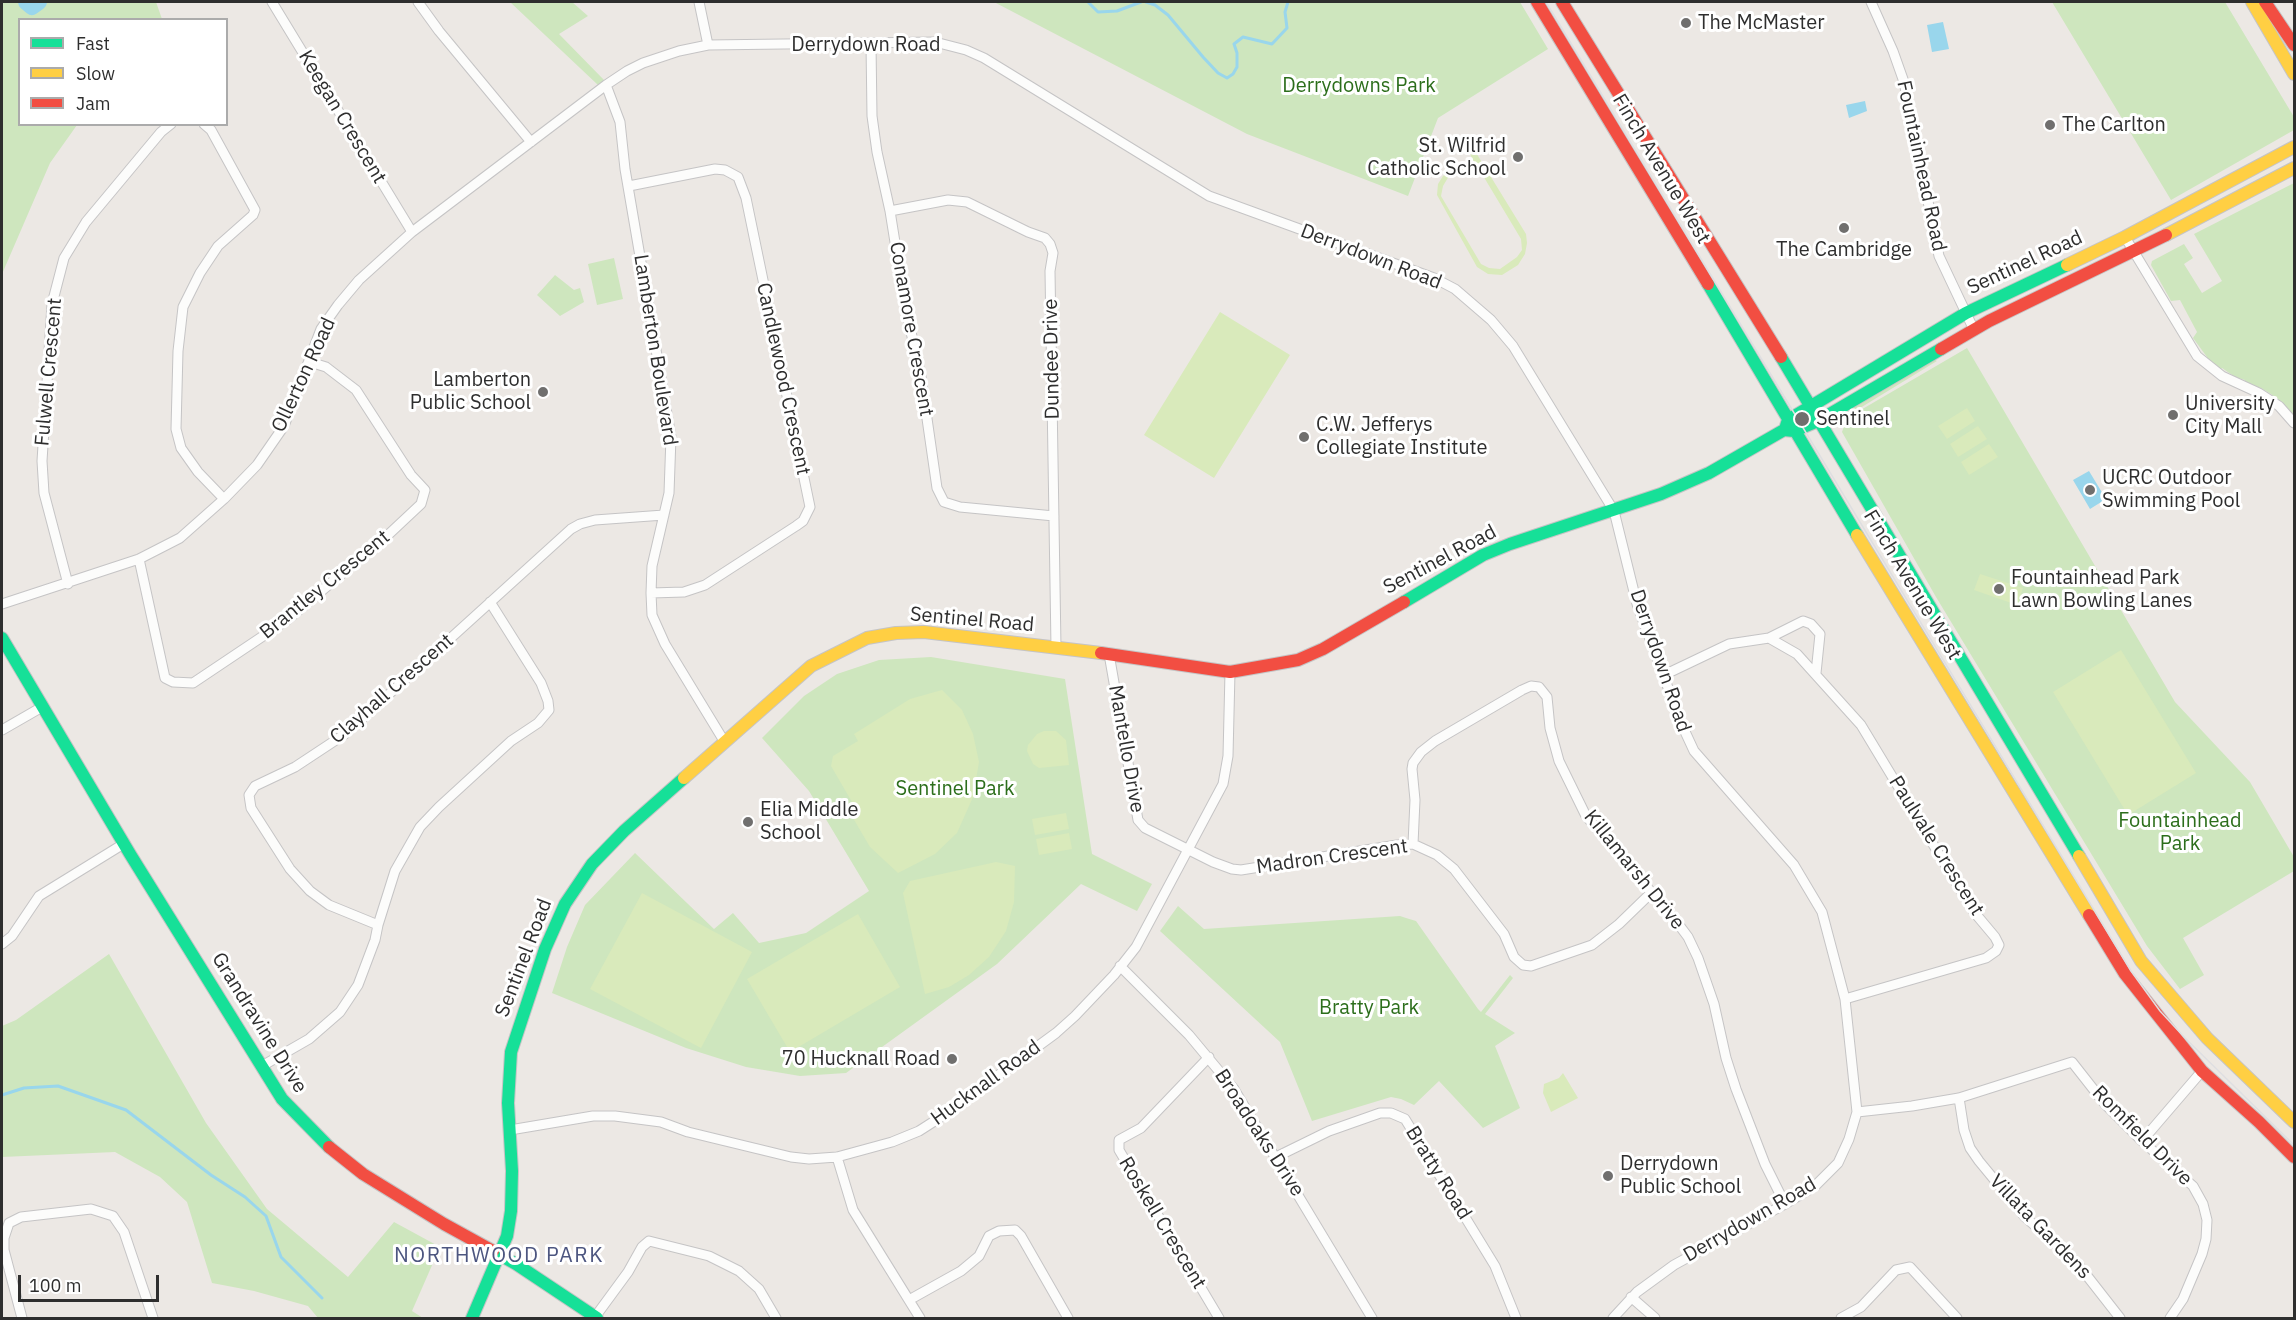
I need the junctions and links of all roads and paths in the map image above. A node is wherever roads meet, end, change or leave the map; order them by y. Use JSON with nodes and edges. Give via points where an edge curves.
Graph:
{"nodes":[{"id":1,"x":272,"y":2,"type":"edge"},
{"id":2,"x":418,"y":2,"type":"edge"},
{"id":3,"x":699,"y":2,"type":"edge"},
{"id":4,"x":1537,"y":2,"type":"edge"},
{"id":5,"x":1562,"y":2,"type":"edge"},
{"id":6,"x":1871,"y":2,"type":"edge"},
{"id":7,"x":2252,"y":2,"type":"edge"},
{"id":8,"x":2265,"y":2,"type":"edge"},
{"id":9,"x":871,"y":44,"type":"junction"},
{"id":10,"x":708,"y":45,"type":"junction"},
{"id":11,"x":2295,"y":45,"type":"edge"},
{"id":12,"x":2295,"y":74,"type":"edge"},
{"id":13,"x":606,"y":85,"type":"junction"},
{"id":14,"x":168,"y":126,"type":"edge"},
{"id":15,"x":206,"y":126,"type":"edge"},
{"id":16,"x":531,"y":142,"type":"junction"},
{"id":17,"x":2295,"y":147,"type":"edge"},
{"id":18,"x":2295,"y":168,"type":"edge"},
{"id":19,"x":629,"y":186,"type":"junction"},
{"id":20,"x":890,"y":211,"type":"junction"},
{"id":21,"x":411,"y":232,"type":"junction"},
{"id":22,"x":2125,"y":237,"type":"junction"},
{"id":23,"x":2133,"y":252,"type":"junction"},
{"id":24,"x":359,"y":280,"type":"joint"},
{"id":25,"x":1966,"y":313,"type":"junction"},
{"id":26,"x":1974,"y":330,"type":"junction"},
{"id":27,"x":310,"y":362,"type":"junction"},
{"id":28,"x":1810,"y":407,"type":"junction"},
{"id":29,"x":1818,"y":421,"type":"junction"},
{"id":30,"x":2295,"y":423,"type":"edge"},
{"id":31,"x":1789,"y":427,"type":"junction"},
{"id":32,"x":224,"y":500,"type":"junction"},
{"id":33,"x":1614,"y":511,"type":"junction"},
{"id":34,"x":664,"y":515,"type":"junction"},
{"id":35,"x":1054,"y":516,"type":"junction"},
{"id":36,"x":139,"y":559,"type":"junction"},
{"id":37,"x":69,"y":584,"type":"junction"},
{"id":38,"x":651,"y":593,"type":"junction"},
{"id":39,"x":490,"y":602,"type":"junction"},
{"id":40,"x":2,"y":604,"type":"edge"},
{"id":41,"x":2,"y":638,"type":"edge"},
{"id":42,"x":1769,"y":638,"type":"junction"},
{"id":43,"x":1056,"y":647,"type":"junction"},
{"id":44,"x":1109,"y":654,"type":"junction"},
{"id":45,"x":1230,"y":672,"type":"junction"},
{"id":46,"x":1816,"y":673,"type":"junction"},
{"id":47,"x":1664,"y":675,"type":"junction"},
{"id":48,"x":42,"y":707,"type":"junction"},
{"id":49,"x":2,"y":730,"type":"edge"},
{"id":50,"x":724,"y":741,"type":"junction"},
{"id":51,"x":125,"y":843,"type":"junction"},
{"id":52,"x":1413,"y":844,"type":"junction"},
{"id":53,"x":1189,"y":850,"type":"junction"},
{"id":54,"x":1650,"y":894,"type":"junction"},
{"id":55,"x":378,"y":925,"type":"junction"},
{"id":56,"x":2,"y":944,"type":"edge"},
{"id":57,"x":1120,"y":966,"type":"junction"},
{"id":58,"x":1845,"y":999,"type":"junction"},
{"id":59,"x":1209,"y":1057,"type":"junction"},
{"id":60,"x":261,"y":1066,"type":"junction"},
{"id":61,"x":2202,"y":1071,"type":"junction"},
{"id":62,"x":1959,"y":1098,"type":"junction"},
{"id":63,"x":1857,"y":1112,"type":"junction"},
{"id":64,"x":2295,"y":1122,"type":"edge"},
{"id":65,"x":510,"y":1130,"type":"junction"},
{"id":66,"x":2142,"y":1141,"type":"junction"},
{"id":67,"x":837,"y":1157,"type":"junction"},
{"id":68,"x":1276,"y":1157,"type":"junction"},
{"id":69,"x":2295,"y":1157,"type":"edge"},
{"id":70,"x":1785,"y":1204,"type":"junction"},
{"id":71,"x":499,"y":1256,"type":"junction"},
{"id":72,"x":1631,"y":1297,"type":"junction"},
{"id":73,"x":909,"y":1300,"type":"junction"},
{"id":74,"x":22,"y":1318,"type":"edge"},
{"id":75,"x":153,"y":1318,"type":"edge"},
{"id":76,"x":471,"y":1318,"type":"edge"},
{"id":77,"x":596,"y":1318,"type":"edge"},
{"id":78,"x":776,"y":1318,"type":"edge"},
{"id":79,"x":920,"y":1318,"type":"edge"},
{"id":80,"x":1068,"y":1318,"type":"edge"},
{"id":81,"x":1219,"y":1318,"type":"edge"},
{"id":82,"x":1372,"y":1318,"type":"edge"},
{"id":83,"x":1516,"y":1318,"type":"edge"},
{"id":84,"x":1614,"y":1318,"type":"edge"},
{"id":85,"x":1655,"y":1318,"type":"edge"},
{"id":86,"x":1841,"y":1318,"type":"edge"},
{"id":87,"x":1957,"y":1318,"type":"edge"},
{"id":88,"x":2120,"y":1318,"type":"edge"},
{"id":89,"x":2170,"y":1318,"type":"edge"}],
"edges":[{"from":1,"to":21,"type":"street","name":"Keegan Crescent"},
{"from":2,"to":16,"type":"street"},
{"from":3,"to":10,"type":"street"},
{"from":4,"to":31,"type":"street","name":"Finch Avenue West"},
{"from":5,"to":28,"type":"street","name":"Finch Avenue West"},
{"from":6,"to":25,"type":"street","name":"Fountainhead Road","via":[[1904,82],[1937,248]]},
{"from":7,"to":12,"type":"street"},
{"from":8,"to":11,"type":"street"},
{"from":9,"to":10,"type":"street","name":"Derrydown Road"},
{"from":9,"to":20,"type":"street","name":"Conamore Crescent","via":[[877,152]]},
{"from":9,"to":33,"type":"street","name":"Derrydown Road","via":[[935,42],[966,50],[1209,196],[1408,267],[1455,289],[1491,320],[1513,346]]},
{"from":10,"to":13,"type":"street","name":"Derrydown Road","via":[[643,63]]},
{"from":13,"to":16,"type":"street","name":"Derrydown Road"},
{"from":13,"to":19,"type":"street","name":"Lamberton Boulevard","via":[[620,122]]},
{"from":14,"to":37,"type":"street","name":"Fulwell Crescent","via":[[86,222],[64,258],[52,304],[42,461],[44,493]]},
{"from":15,"to":32,"type":"street","via":[[255,206],[253,215],[218,246],[200,273],[183,307],[178,351],[176,429],[181,448]]},
{"from":16,"to":21,"type":"street","name":"Derrydown Road"},
{"from":17,"to":22,"type":"street","name":"Sentinel Road"},
{"from":18,"to":23,"type":"street","name":"Sentinel Road"},
{"from":19,"to":34,"type":"street","name":"Lamberton Boulevard","via":[[671,437],[669,493]]},
{"from":19,"to":38,"type":"street","name":"Candlewood Crescent","via":[[715,170],[738,177],[746,198],[810,507],[803,521],[705,585],[684,592]]},
{"from":20,"to":35,"type":"street","name":"Conamore Crescent","via":[[940,496],[944,502],[960,507]]},
{"from":20,"to":35,"type":"street","name":"Dundee Drive","via":[[948,200],[967,202],[1045,238],[1050,244]]},
{"from":21,"to":24,"type":"street","name":"Derrydown Road"},
{"from":22,"to":23,"type":"street"},
{"from":22,"to":25,"type":"street","name":"Sentinel Road"},
{"from":23,"to":26,"type":"street","name":"Sentinel Road"},
{"from":23,"to":30,"type":"street","via":[[2197,356],[2222,376],[2279,406]]},
{"from":24,"to":27,"type":"street","name":"Ollerton Road","via":[[321,329]]},
{"from":25,"to":26,"type":"street","name":"Fountainhead Road"},
{"from":25,"to":28,"type":"street","name":"Sentinel Road"},
{"from":26,"to":29,"type":"street","name":"Sentinel Road"},
{"from":27,"to":32,"type":"street","name":"Ollerton Road","via":[[285,426],[257,465]]},
{"from":27,"to":36,"type":"street","name":"Brantley Crescent","via":[[326,367],[356,390],[411,475],[425,490],[421,504],[287,620],[193,683],[165,678]]},
{"from":28,"to":29,"type":"street","name":"Finch Avenue West"},
{"from":28,"to":31,"type":"street","name":"Sentinel Road"},
{"from":29,"to":31,"type":"street","name":"Sentinel Road"},
{"from":29,"to":64,"type":"street","name":"Finch Avenue West","via":[[2141,962],[2207,1038]]},
{"from":31,"to":33,"type":"street","name":"Sentinel Road","via":[[1689,483]]},
{"from":31,"to":61,"type":"street","name":"Finch Avenue West","via":[[2125,974]]},
{"from":32,"to":36,"type":"street","name":"Ollerton Road","via":[[180,538]]},
{"from":33,"to":45,"type":"street","name":"Sentinel Road","via":[[1483,555],[1298,660]]},
{"from":33,"to":47,"type":"street","name":"Derrydown Road","via":[[1637,604]]},
{"from":34,"to":38,"type":"street","name":"Lamberton Boulevard","via":[[652,566]]},
{"from":34,"to":39,"type":"street","name":"Clayhall Crescent","via":[[580,524]]},
{"from":35,"to":43,"type":"street","name":"Dundee Drive"},
{"from":36,"to":37,"type":"street","name":"Ollerton Road"},
{"from":37,"to":40,"type":"street","name":"Ollerton Road"},
{"from":38,"to":50,"type":"street","name":"Lamberton Boulevard","via":[[652,615],[665,644]]},
{"from":39,"to":55,"type":"street","via":[[541,683],[549,710],[420,827],[395,871]]},
{"from":39,"to":55,"type":"street","name":"Clayhall Crescent","via":[[345,734],[295,767],[255,786],[249,795],[251,808],[276,849],[310,891],[328,904]]},
{"from":41,"to":48,"type":"street","name":"Grandravine Drive"},
{"from":42,"to":46,"type":"street","name":"Paulvale Crescent","via":[[1797,654]]},
{"from":42,"to":46,"type":"street","via":[[1803,621],[1811,624],[1820,634]]},
{"from":42,"to":47,"type":"street","via":[[1729,644]]},
{"from":43,"to":44,"type":"street","name":"Sentinel Road"},
{"from":43,"to":50,"type":"street","name":"Sentinel Road","via":[[924,632],[867,638],[811,666]]},
{"from":44,"to":45,"type":"street","name":"Sentinel Road"},
{"from":44,"to":53,"type":"street","name":"Mantello Drive","via":[[1138,820],[1145,828]]},
{"from":45,"to":53,"type":"street","name":"Hucknall Road","via":[[1226,775]]},
{"from":46,"to":58,"type":"street","name":"Paulvale Crescent","via":[[1862,725],[1974,912],[1998,945],[1986,958]]},
{"from":47,"to":58,"type":"street","name":"Derrydown Road","via":[[1694,751],[1794,865],[1822,912]]},
{"from":48,"to":49,"type":"street"},
{"from":48,"to":51,"type":"street","name":"Grandravine Drive"},
{"from":50,"to":65,"type":"street","name":"Sentinel Road","via":[[600,856],[565,904],[545,949],[511,1052]]},
{"from":51,"to":56,"type":"street","via":[[39,896],[12,936]]},
{"from":51,"to":60,"type":"street","name":"Grandravine Drive"},
{"from":52,"to":53,"type":"street","name":"Madron Crescent","via":[[1241,870]]},
{"from":52,"to":54,"type":"street","name":"Madron Crescent","via":[[1455,869],[1523,965],[1532,966],[1592,945]]},
{"from":52,"to":54,"type":"street","name":"Killamarsh Drive","via":[[1412,769],[1417,758],[1434,741],[1536,685],[1547,697],[1559,761],[1586,816]]},
{"from":53,"to":57,"type":"street","name":"Hucknall Road","via":[[1136,947]]},
{"from":54,"to":70,"type":"street","name":"Killamarsh Drive","via":[[1688,937],[1698,958],[1736,1089]]},
{"from":55,"to":60,"type":"street","via":[[358,985],[340,1012],[309,1039]]},
{"from":57,"to":59,"type":"street","name":"Broadoaks Drive"},
{"from":57,"to":67,"type":"street","name":"Hucknall Road","via":[[1056,1033],[944,1115],[892,1142]]},
{"from":58,"to":63,"type":"street","name":"Derrydown Road"},
{"from":59,"to":68,"type":"street","name":"Broadoaks Drive"},
{"from":59,"to":81,"type":"street","name":"Roskell Crescent","via":[[1142,1128],[1119,1140],[1119,1150]]},
{"from":60,"to":71,"type":"street","name":"Grandravine Drive","via":[[282,1099],[335,1153],[381,1186]]},
{"from":61,"to":66,"type":"street"},
{"from":61,"to":69,"type":"street","name":"Finch Avenue West"},
{"from":62,"to":63,"type":"street","name":"Romfield Drive"},
{"from":62,"to":66,"type":"street","name":"Romfield Drive","via":[[2072,1062],[2105,1104]]},
{"from":62,"to":88,"type":"street","name":"Villata Gardens","via":[[1964,1130],[1978,1161],[2025,1217],[2078,1263]]},
{"from":63,"to":70,"type":"street","name":"Derrydown Road","via":[[1838,1163],[1815,1186]]},
{"from":65,"to":67,"type":"street","name":"Hucknall Road","via":[[615,1116],[661,1122],[791,1157]]},
{"from":65,"to":71,"type":"street","name":"Sentinel Road","via":[[511,1210]]},
{"from":66,"to":89,"type":"street","name":"Romfield Drive","via":[[2193,1186],[2207,1220],[2202,1254]]},
{"from":67,"to":73,"type":"street","via":[[853,1210]]},
{"from":68,"to":82,"type":"street","name":"Broadoaks Drive"},
{"from":68,"to":83,"type":"street","name":"Bratty Road","via":[[1329,1131],[1380,1113],[1405,1119],[1495,1266]]},
{"from":70,"to":72,"type":"street","name":"Derrydown Road","via":[[1674,1265]]},
{"from":71,"to":76,"type":"street","name":"Sentinel Road"},
{"from":71,"to":77,"type":"street","name":"Grandravine Drive"},
{"from":72,"to":84,"type":"street","name":"Derrydown Road"},
{"from":72,"to":85,"type":"street"},
{"from":73,"to":79,"type":"street"},
{"from":73,"to":80,"type":"street","via":[[961,1271],[979,1256],[989,1236],[1015,1230]]},
{"from":74,"to":75,"type":"street","via":[[4,1250],[9,1222],[21,1217],[91,1209],[113,1216],[124,1232]]},
{"from":77,"to":78,"type":"street","via":[[642,1247],[650,1241],[709,1256],[739,1271],[759,1289]]},
{"from":86,"to":87,"type":"street","via":[[1861,1307],[1896,1270],[1910,1267]]}]}
